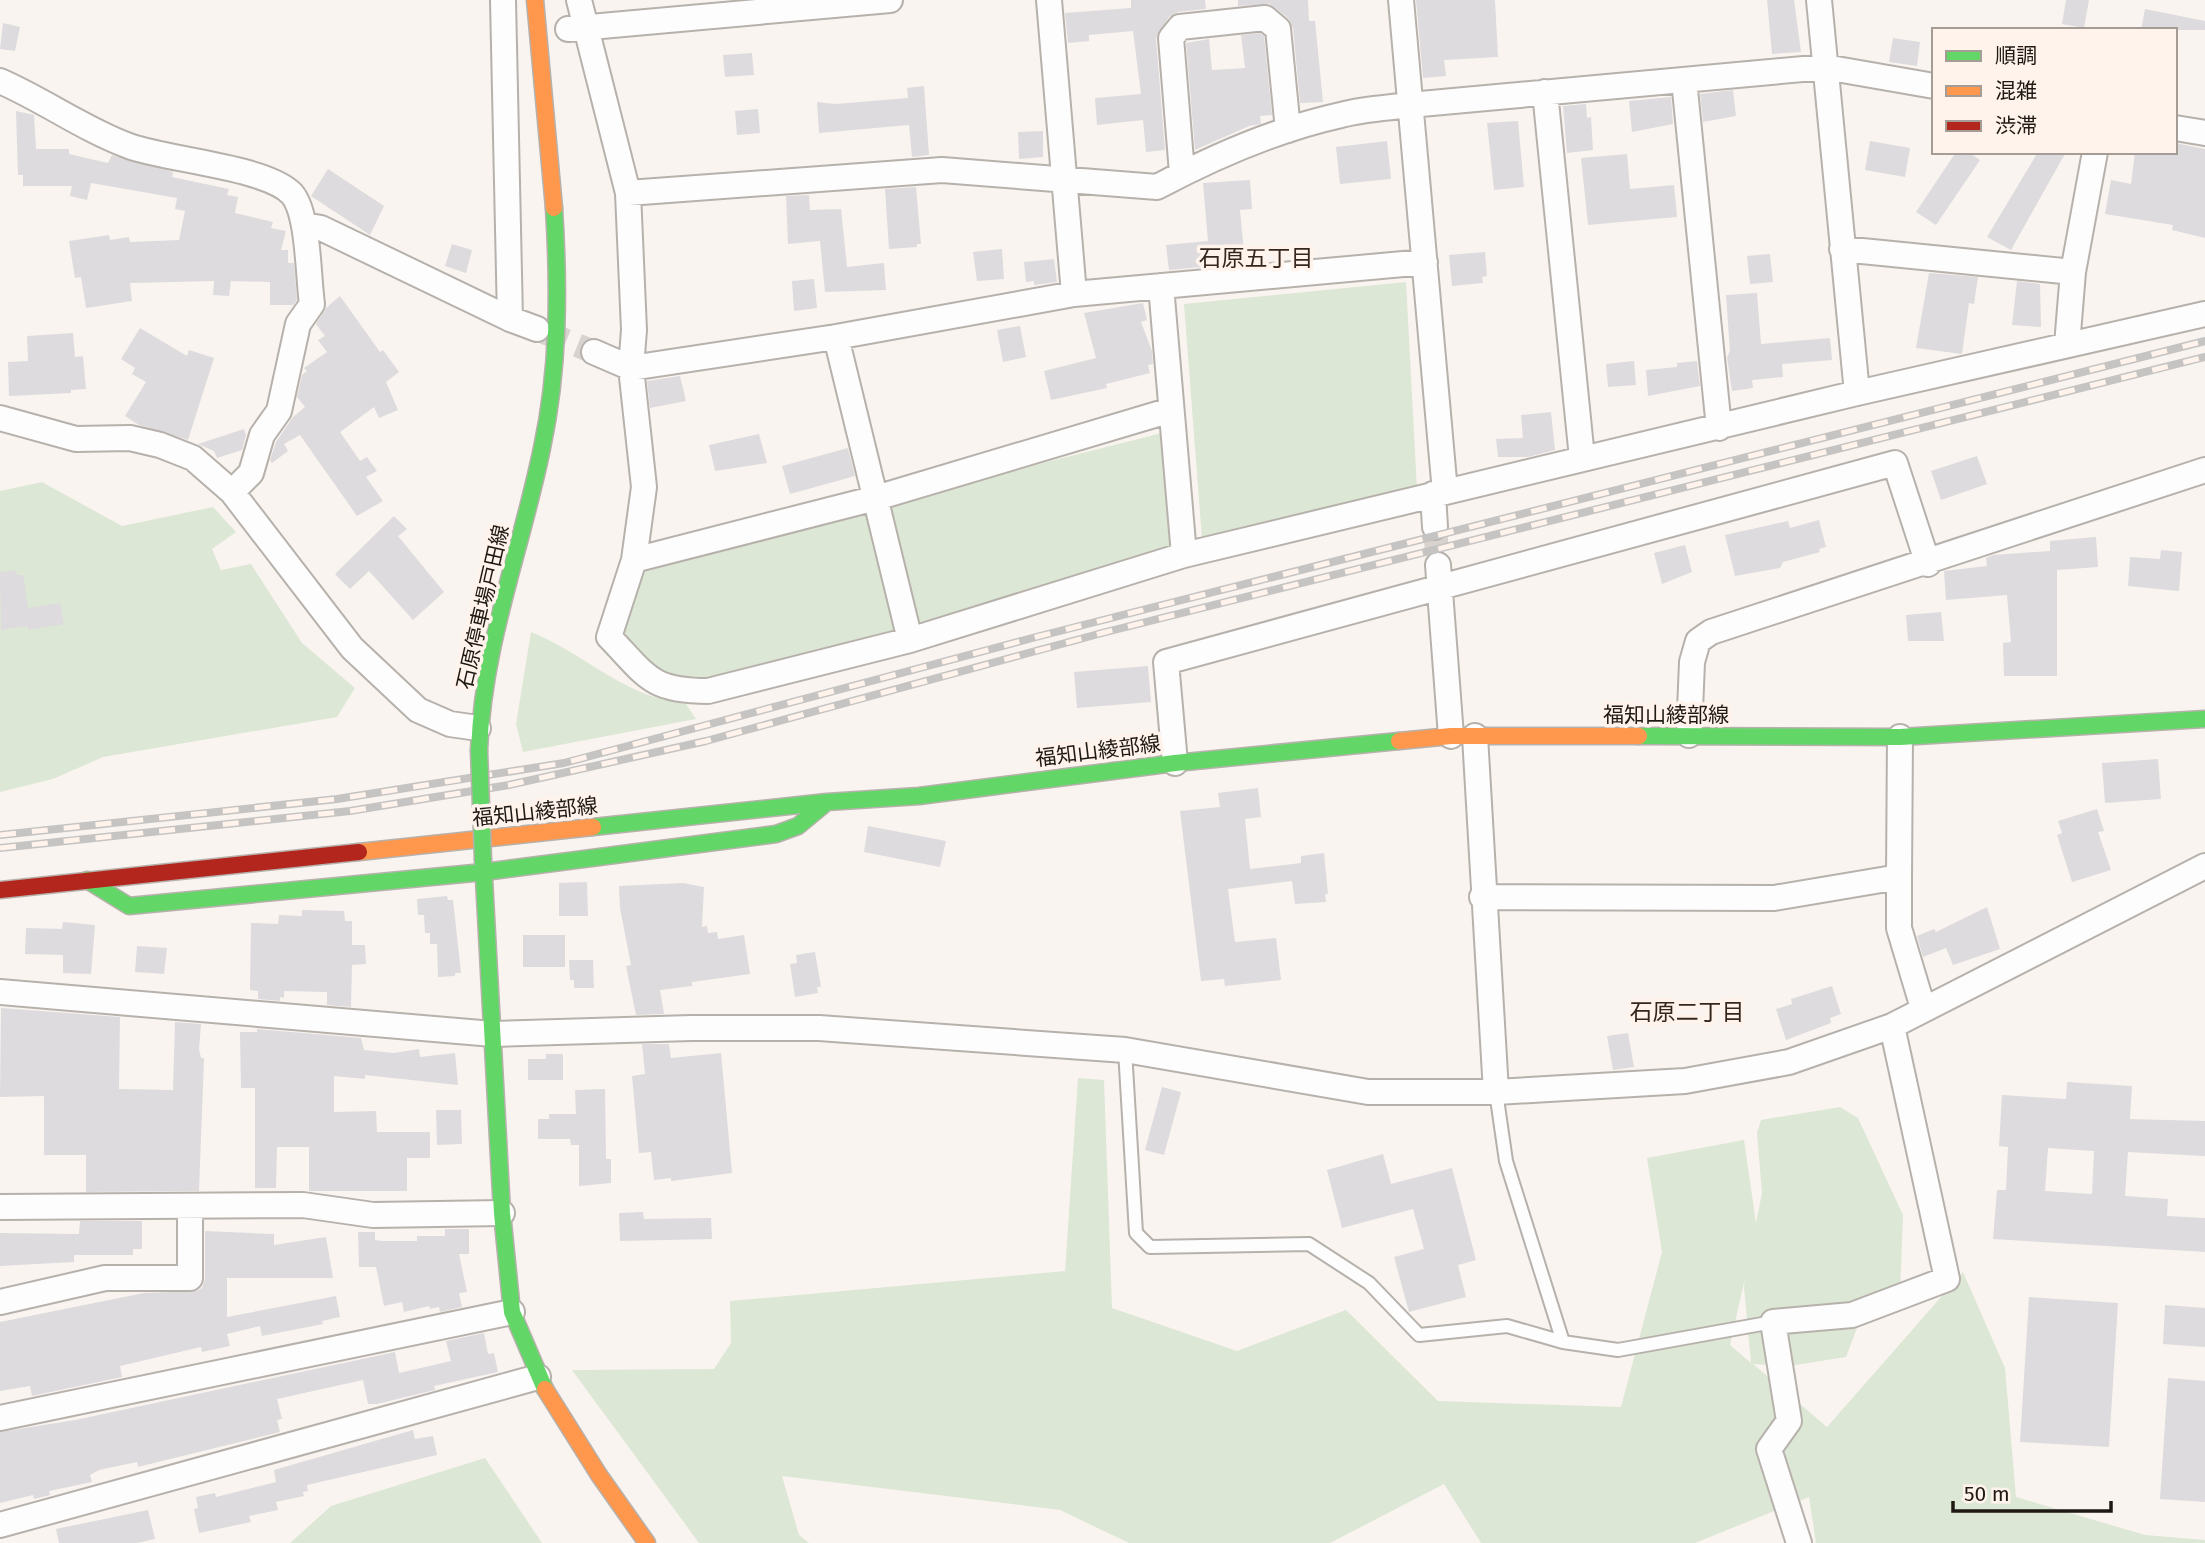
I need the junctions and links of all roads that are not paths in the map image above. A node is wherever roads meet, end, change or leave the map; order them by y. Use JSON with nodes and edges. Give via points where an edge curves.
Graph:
{"nodes":[{"id":1,"x":503,"y":0,"type":"edge"},
{"id":2,"x":535,"y":0,"type":"edge"},
{"id":3,"x":579,"y":0,"type":"edge"},
{"id":4,"x":890,"y":0,"type":"edge"},
{"id":5,"x":1049,"y":0,"type":"edge"},
{"id":6,"x":1401,"y":0,"type":"edge"},
{"id":7,"x":1819,"y":0,"type":"edge"},
{"id":8,"x":681,"y":9,"type":"edge"},
{"id":9,"x":577,"y":28,"type":"junction"},
{"id":10,"x":1825,"y":67,"type":"junction"},
{"id":11,"x":1684,"y":80,"type":"junction"},
{"id":12,"x":0,"y":81,"type":"edge"},
{"id":13,"x":1932,"y":86,"type":"edge"},
{"id":14,"x":1545,"y":92,"type":"junction"},
{"id":15,"x":1410,"y":105,"type":"junction"},
{"id":16,"x":2177,"y":128,"type":"edge"},
{"id":17,"x":1288,"y":130,"type":"junction"},
{"id":18,"x":2205,"y":133,"type":"edge"},
{"id":19,"x":2095,"y":154,"type":"edge"},
{"id":20,"x":1182,"y":173,"type":"junction"},
{"id":21,"x":1065,"y":177,"type":"junction"},
{"id":22,"x":628,"y":192,"type":"junction"},
{"id":23,"x":304,"y":225,"type":"junction"},
{"id":24,"x":1842,"y":249,"type":"junction"},
{"id":25,"x":1425,"y":262,"type":"junction"},
{"id":26,"x":2073,"y":272,"type":"junction"},
{"id":27,"x":1161,"y":286,"type":"junction"},
{"id":28,"x":1074,"y":294,"type":"junction"},
{"id":29,"x":2205,"y":314,"type":"edge"},
{"id":30,"x":510,"y":319,"type":"junction"},
{"id":31,"x":537,"y":329,"type":"tunnel mouth"},
{"id":32,"x":836,"y":337,"type":"junction"},
{"id":33,"x":2067,"y":345,"type":"junction"},
{"id":34,"x":594,"y":352,"type":"tunnel mouth"},
{"id":35,"x":631,"y":368,"type":"junction"},
{"id":36,"x":1857,"y":393,"type":"junction"},
{"id":37,"x":1171,"y":410,"type":"junction"},
{"id":38,"x":0,"y":418,"type":"edge"},
{"id":39,"x":1719,"y":428,"type":"junction"},
{"id":40,"x":1582,"y":458,"type":"junction"},
{"id":41,"x":2205,"y":470,"type":"edge"},
{"id":42,"x":232,"y":492,"type":"junction"},
{"id":43,"x":1439,"y":493,"type":"junction"},
{"id":44,"x":876,"y":498,"type":"junction"},
{"id":45,"x":1435,"y":527,"type":"tunnel mouth"},
{"id":46,"x":1184,"y":555,"type":"junction"},
{"id":47,"x":634,"y":560,"type":"junction"},
{"id":48,"x":1928,"y":564,"type":"junction"},
{"id":49,"x":1439,"y":576,"type":"junction"},
{"id":50,"x":910,"y":640,"type":"junction"},
{"id":51,"x":2205,"y":719,"type":"edge"},
{"id":52,"x":1689,"y":735,"type":"junction"},
{"id":53,"x":1463,"y":736,"type":"junction"},
{"id":54,"x":1900,"y":737,"type":"junction"},
{"id":55,"x":479,"y":739,"type":"junction"},
{"id":56,"x":1175,"y":763,"type":"junction"},
{"id":57,"x":827,"y":802,"type":"junction"},
{"id":58,"x":484,"y":866,"type":"junction"},
{"id":59,"x":2205,"y":866,"type":"edge"},
{"id":60,"x":1899,"y":877,"type":"junction"},
{"id":61,"x":87,"y":880,"type":"junction"},
{"id":62,"x":0,"y":890,"type":"edge"},
{"id":63,"x":1482,"y":897,"type":"junction"},
{"id":64,"x":0,"y":992,"type":"edge"},
{"id":65,"x":1923,"y":1008,"type":"junction"},
{"id":66,"x":1892,"y":1026,"type":"junction"},
{"id":67,"x":493,"y":1034,"type":"junction"},
{"id":68,"x":1125,"y":1050,"type":"junction"},
{"id":69,"x":1496,"y":1092,"type":"junction"},
{"id":70,"x":190,"y":1206,"type":"junction"},
{"id":71,"x":0,"y":1207,"type":"edge"},
{"id":72,"x":502,"y":1213,"type":"junction"},
{"id":73,"x":0,"y":1302,"type":"edge"},
{"id":74,"x":512,"y":1312,"type":"junction"},
{"id":75,"x":1773,"y":1322,"type":"junction"},
{"id":76,"x":1563,"y":1342,"type":"junction"},
{"id":77,"x":538,"y":1377,"type":"junction"},
{"id":78,"x":0,"y":1418,"type":"edge"},
{"id":79,"x":0,"y":1525,"type":"edge"},
{"id":80,"x":647,"y":1543,"type":"edge"},
{"id":81,"x":1799,"y":1543,"type":"edge"}],
"edges":[{"from":1,"to":30,"type":"street","via":[[515,34]]},
{"from":2,"to":55,"type":"main road","name":"石原停車場戸田線","via":[[558,262],[559,331],[539,470],[486,672]]},
{"from":3,"to":9,"type":"street"},
{"from":4,"to":8,"type":"street"},
{"from":5,"to":21,"type":"street"},
{"from":6,"to":15,"type":"street"},
{"from":7,"to":10,"type":"street"},
{"from":8,"to":9,"type":"street"},
{"from":9,"to":22,"type":"street"},
{"from":10,"to":11,"type":"street"},
{"from":10,"to":13,"type":"street"},
{"from":10,"to":24,"type":"street"},
{"from":11,"to":14,"type":"street"},
{"from":11,"to":39,"type":"street"},
{"from":12,"to":23,"type":"street","via":[[130,146],[268,180],[292,195]]},
{"from":14,"to":15,"type":"street"},
{"from":14,"to":40,"type":"street"},
{"from":15,"to":17,"type":"street","via":[[1342,114]]},
{"from":15,"to":25,"type":"street"},
{"from":16,"to":18,"type":"street"},
{"from":17,"to":20,"type":"street"},
{"from":17,"to":20,"type":"street","via":[[1278,29],[1265,18],[1180,27],[1171,38]]},
{"from":19,"to":26,"type":"street"},
{"from":20,"to":21,"type":"street","via":[[1157,187]]},
{"from":21,"to":22,"type":"street","via":[[942,170]]},
{"from":21,"to":28,"type":"street"},
{"from":22,"to":35,"type":"street","via":[[634,330]]},
{"from":23,"to":30,"type":"street","via":[[321,228]]},
{"from":23,"to":42,"type":"street","via":[[312,304],[298,324],[279,411],[262,435],[251,473]]},
{"from":24,"to":26,"type":"street"},
{"from":24,"to":36,"type":"street"},
{"from":25,"to":27,"type":"street"},
{"from":25,"to":43,"type":"street"},
{"from":26,"to":33,"type":"street"},
{"from":27,"to":28,"type":"street"},
{"from":27,"to":37,"type":"street"},
{"from":28,"to":32,"type":"street"},
{"from":29,"to":33,"type":"street"},
{"from":30,"to":31,"type":"street"},
{"from":32,"to":35,"type":"street"},
{"from":32,"to":44,"type":"street"},
{"from":33,"to":36,"type":"street"},
{"from":34,"to":35,"type":"street"},
{"from":35,"to":47,"type":"street","via":[[644,487]]},
{"from":36,"to":39,"type":"street"},
{"from":37,"to":44,"type":"street"},
{"from":37,"to":46,"type":"street"},
{"from":38,"to":42,"type":"street","via":[[76,439],[130,438],[160,445],[193,458]]},
{"from":39,"to":40,"type":"street"},
{"from":40,"to":43,"type":"street"},
{"from":41,"to":48,"type":"street"},
{"from":42,"to":55,"type":"street","via":[[352,648],[418,710]]},
{"from":43,"to":45,"type":"street"},
{"from":43,"to":46,"type":"street"},
{"from":44,"to":47,"type":"street"},
{"from":44,"to":50,"type":"street"},
{"from":46,"to":50,"type":"street"},
{"from":47,"to":50,"type":"street","via":[[608,637],[656,685],[708,691]]},
{"from":48,"to":49,"type":"street","via":[[1895,463]]},
{"from":48,"to":52,"type":"street","via":[[1711,632],[1698,641],[1692,662]]},
{"from":49,"to":53,"type":"street"},
{"from":49,"to":56,"type":"street","via":[[1166,662]]},
{"from":51,"to":54,"type":"main road","name":"福知山綾部線"},
{"from":52,"to":53,"type":"main road","name":"福知山綾部線"},
{"from":52,"to":54,"type":"main road","name":"福知山綾部線"},
{"from":53,"to":56,"type":"main road","name":"福知山綾部線"},
{"from":53,"to":63,"type":"street"},
{"from":54,"to":60,"type":"street"},
{"from":55,"to":58,"type":"main road","name":"石原停車場戸田線","bridge":true},
{"from":56,"to":57,"type":"main road","name":"福知山綾部線","via":[[919,796]]},
{"from":57,"to":58,"type":"main road","via":[[798,825],[776,834]]},
{"from":57,"to":61,"type":"main road","name":"福知山綾部線"},
{"from":58,"to":61,"type":"main road","via":[[129,906]]},
{"from":58,"to":67,"type":"main road","name":"石原停車場戸田線"},
{"from":59,"to":65,"type":"street"},
{"from":60,"to":63,"type":"street","via":[[1774,898]]},
{"from":60,"to":65,"type":"street","via":[[1899,928]]},
{"from":61,"to":62,"type":"main road","name":"福知山綾部線"},
{"from":63,"to":69,"type":"street"},
{"from":64,"to":67,"type":"street"},
{"from":65,"to":66,"type":"street"},
{"from":66,"to":69,"type":"street","via":[[1788,1062],[1685,1081]]},
{"from":66,"to":75,"type":"street","via":[[1947,1279],[1852,1315]]},
{"from":67,"to":68,"type":"street","via":[[819,1028]]},
{"from":67,"to":72,"type":"main road","name":"石原停車場戸田線"},
{"from":68,"to":69,"type":"street","via":[[1368,1092]]},
{"from":68,"to":76,"type":"lane","via":[[1136,1233],[1150,1247],[1309,1244],[1370,1283],[1419,1335],[1507,1326]]},
{"from":69,"to":76,"type":"lane","via":[[1506,1161]]},
{"from":70,"to":71,"type":"street"},
{"from":70,"to":72,"type":"street","via":[[303,1205],[373,1215]]},
{"from":70,"to":73,"type":"street","via":[[190,1278],[106,1278]]},
{"from":72,"to":74,"type":"main road","name":"石原停車場戸田線"},
{"from":74,"to":77,"type":"main road","name":"石原停車場戸田線"},
{"from":74,"to":78,"type":"street"},
{"from":75,"to":76,"type":"lane","via":[[1618,1350]]},
{"from":75,"to":81,"type":"street","via":[[1789,1420],[1769,1449]]},
{"from":77,"to":79,"type":"street"},
{"from":77,"to":80,"type":"main road","name":"石原停車場戸田線"}]}
